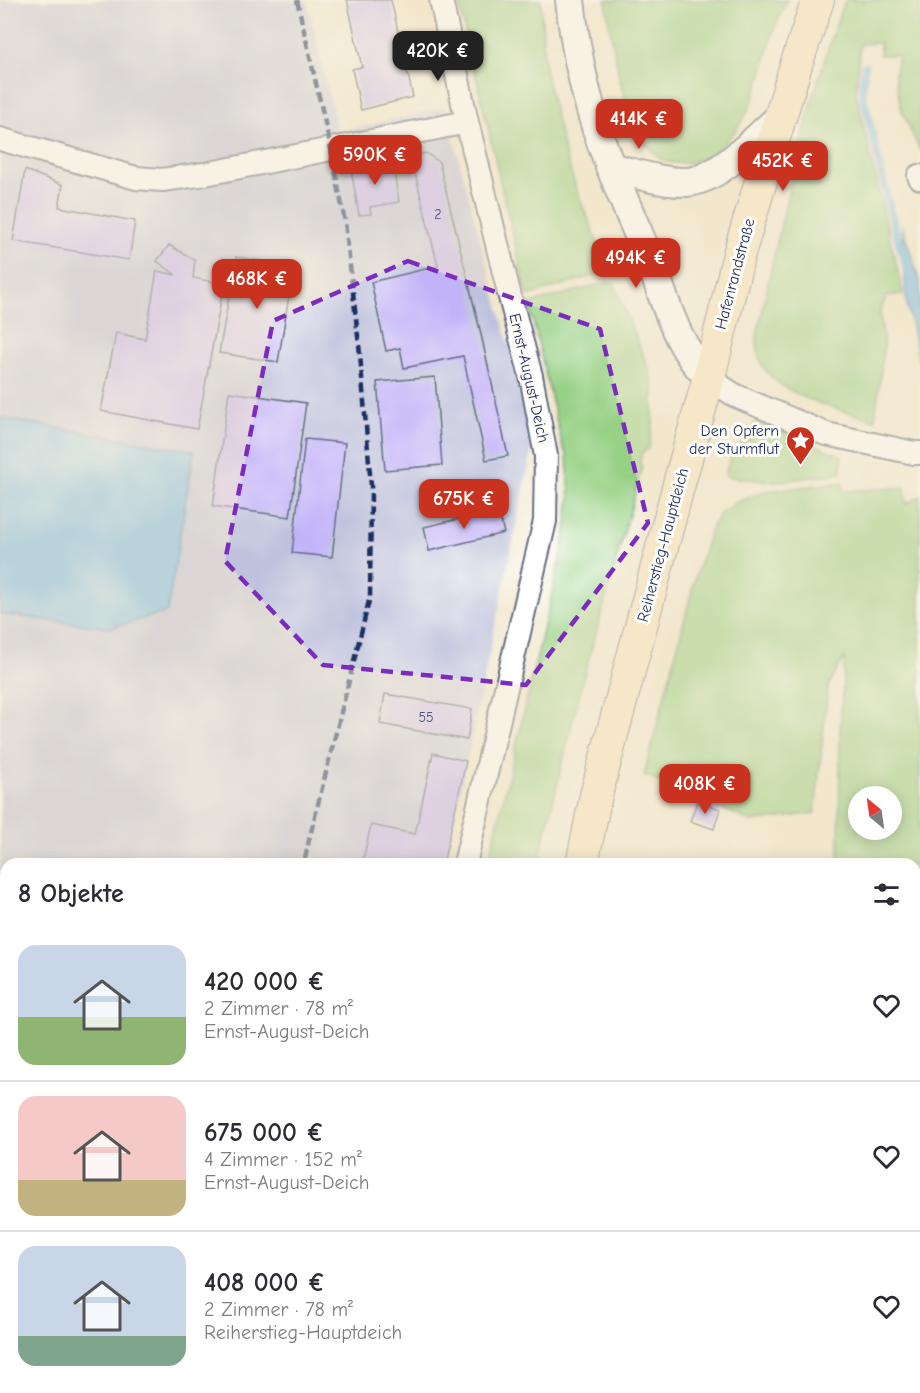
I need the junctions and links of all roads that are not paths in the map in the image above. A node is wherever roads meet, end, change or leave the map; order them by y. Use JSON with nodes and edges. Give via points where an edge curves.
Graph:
{"nodes":[{"id":1,"x":441,"y":0,"type":"edge"},
{"id":2,"x":570,"y":0,"type":"edge"},
{"id":3,"x":818,"y":0,"type":"edge"},
{"id":4,"x":781,"y":116,"type":"junction"},
{"id":5,"x":467,"y":122,"type":"junction"},
{"id":6,"x":0,"y":139,"type":"edge"},
{"id":7,"x":610,"y":166,"type":"junction"},
{"id":8,"x":710,"y":377,"type":"junction"},
{"id":9,"x":917,"y":453,"type":"edge"},
{"id":10,"x":466,"y":858,"type":"edge"},
{"id":11,"x":583,"y":858,"type":"edge"}],
"edges":[{"from":1,"to":5,"type":"street","name":"Ernst-August-Deich"},
{"from":2,"to":7,"type":"street","via":[[581,76]]},
{"from":3,"to":4,"type":"main road","name":"Hafenrandstraße"},
{"from":4,"to":7,"type":"street","via":[[732,161],[708,176],[688,182],[655,179]]},
{"from":4,"to":8,"type":"main road","name":"Hafenrandstraße","via":[[739,254]]},
{"from":5,"to":6,"type":"street","via":[[162,180],[136,178]]},
{"from":5,"to":10,"type":"street","name":"Ernst-August-Deich","via":[[531,376],[546,456],[545,521]]},
{"from":7,"to":8,"type":"street","via":[[680,339],[694,362]]},
{"from":8,"to":9,"type":"street","via":[[736,396],[826,435]]},
{"from":8,"to":11,"type":"main road","name":"Reiherstieg-Hauptdeich","via":[[596,795]]}]}
